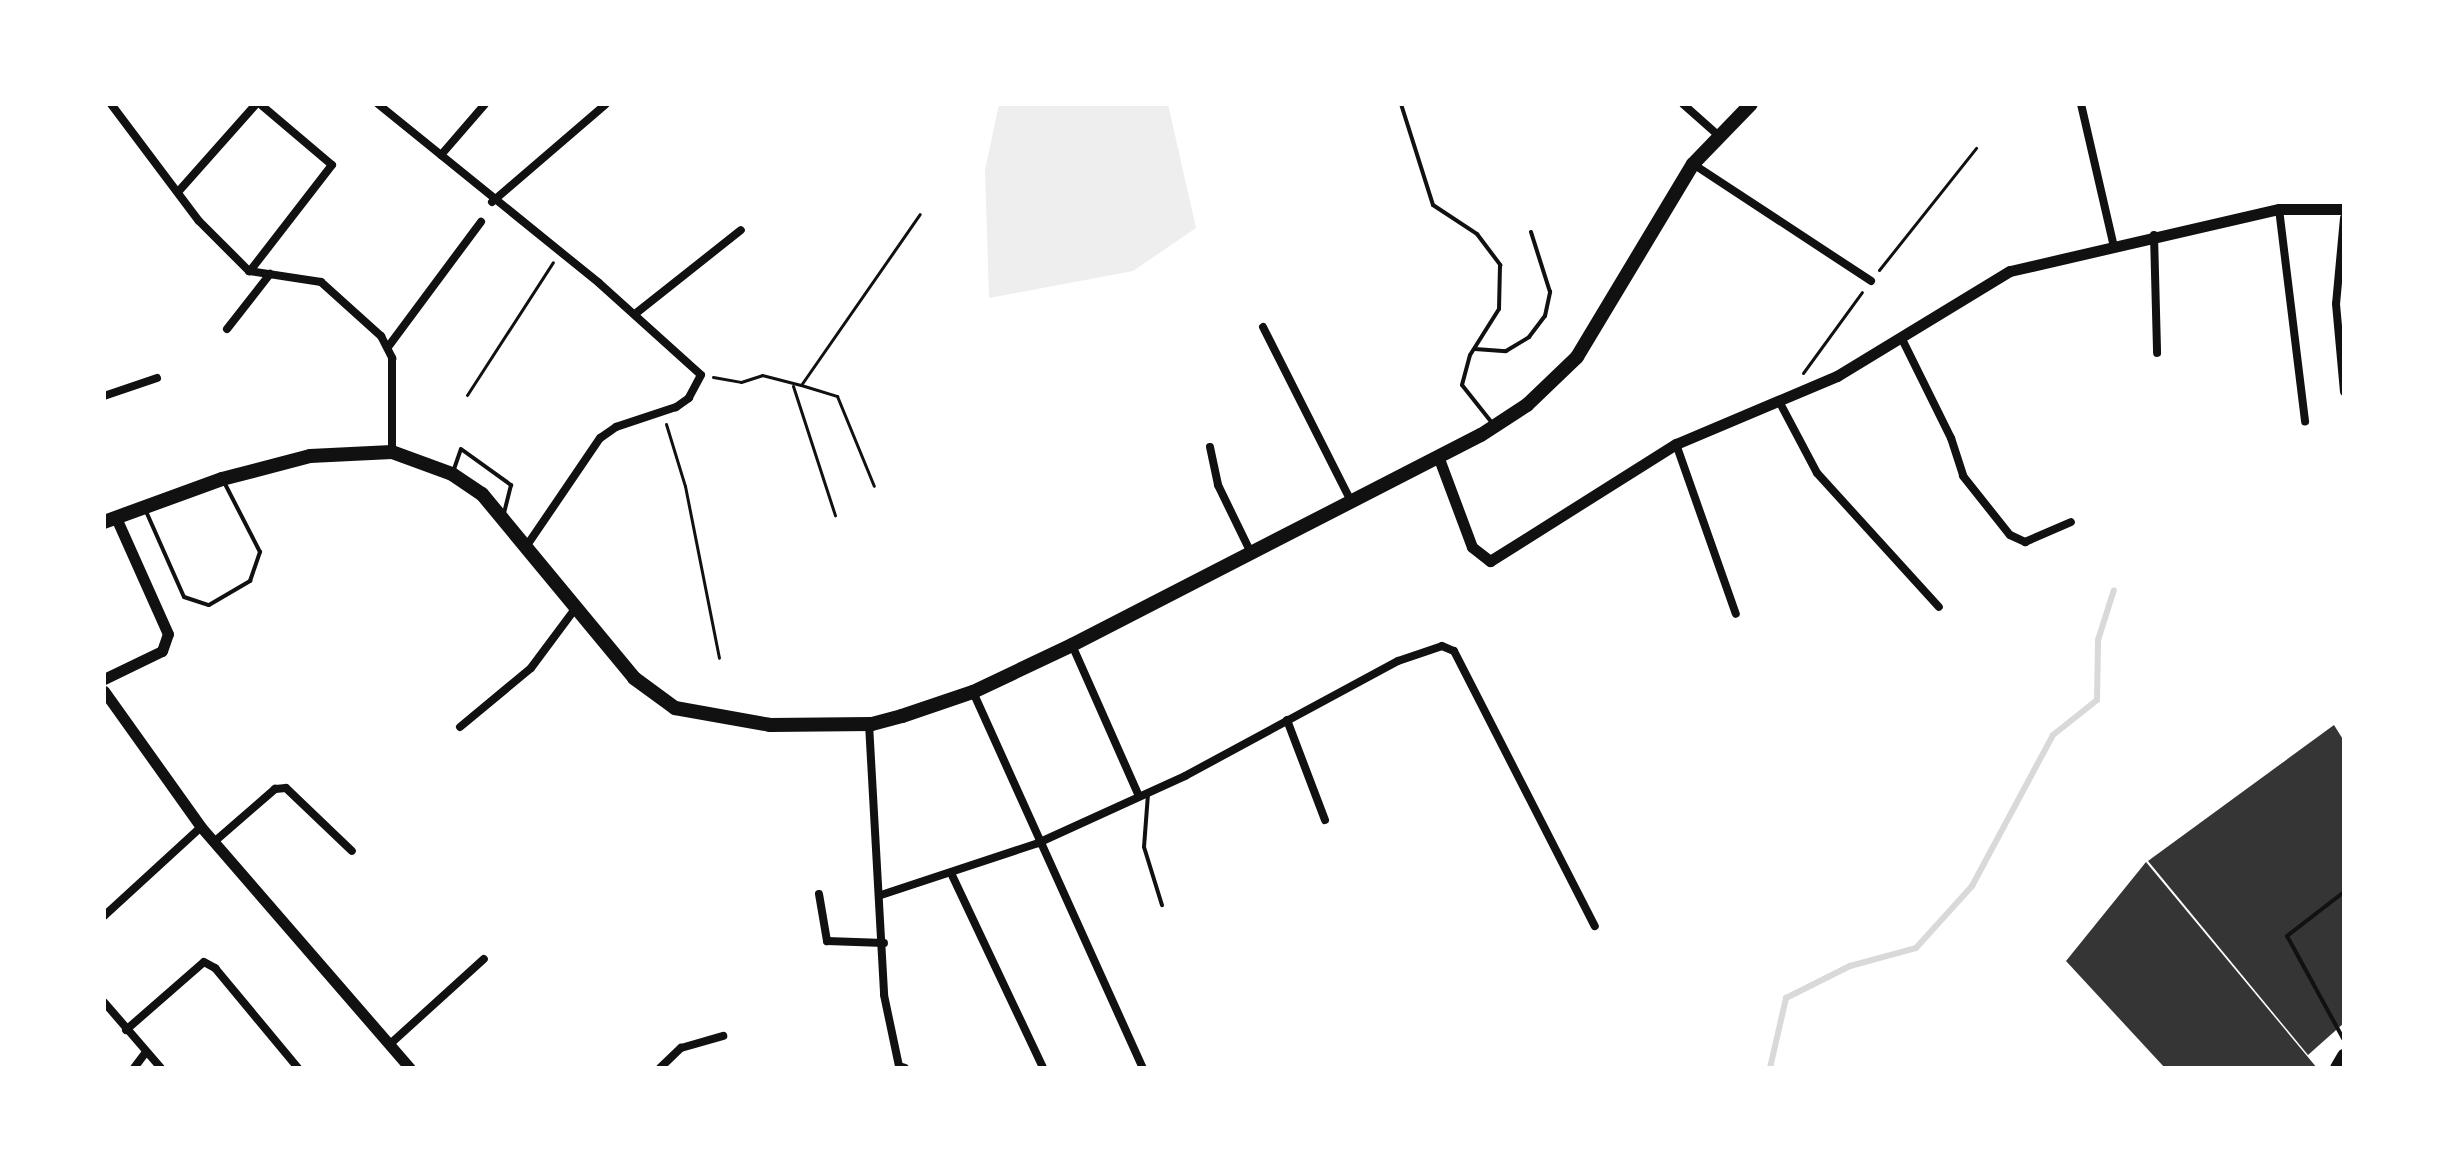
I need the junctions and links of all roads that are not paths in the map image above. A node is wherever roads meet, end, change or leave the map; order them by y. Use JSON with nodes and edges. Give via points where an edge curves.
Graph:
{"nodes":[{"id":1,"x":111,"y":104,"type":"edge"},
{"id":2,"x":258,"y":104,"type":"edge"},
{"id":3,"x":378,"y":104,"type":"edge"},
{"id":4,"x":485,"y":104,"type":"edge"},
{"id":5,"x":606,"y":104,"type":"edge"},
{"id":6,"x":1401,"y":104,"type":"edge"},
{"id":7,"x":1683,"y":104,"type":"edge"},
{"id":8,"x":1751,"y":104,"type":"edge"},
{"id":9,"x":2081,"y":104,"type":"edge"},
{"id":10,"x":1719,"y":136,"type":"junction"},
{"id":11,"x":441,"y":155,"type":"junction"},
{"id":12,"x":1693,"y":164,"type":"junction"},
{"id":13,"x":178,"y":192,"type":"junction"},
{"id":14,"x":492,"y":202,"type":"junction"},
{"id":15,"x":2279,"y":209,"type":"junction"},
{"id":16,"x":2344,"y":209,"type":"edge"},
{"id":17,"x":2344,"y":218,"type":"edge"},
{"id":18,"x":481,"y":222,"type":"dead end"},
{"id":19,"x":741,"y":230,"type":"dead end"},
{"id":20,"x":1531,"y":232,"type":"dead end"},
{"id":21,"x":2154,"y":235,"type":"junction"},
{"id":22,"x":2113,"y":243,"type":"junction"},
{"id":23,"x":250,"y":271,"type":"junction"},
{"id":24,"x":270,"y":274,"type":"junction"},
{"id":25,"x":1871,"y":281,"type":"dead end"},
{"id":26,"x":635,"y":314,"type":"junction"},
{"id":27,"x":1263,"y":327,"type":"dead end"},
{"id":28,"x":227,"y":329,"type":"dead end"},
{"id":29,"x":1901,"y":337,"type":"junction"},
{"id":30,"x":388,"y":347,"type":"junction"},
{"id":31,"x":1474,"y":349,"type":"junction"},
{"id":32,"x":2157,"y":353,"type":"dead end"},
{"id":33,"x":157,"y":378,"type":"dead end"},
{"id":34,"x":2344,"y":392,"type":"edge"},
{"id":35,"x":104,"y":396,"type":"edge"},
{"id":36,"x":1780,"y":403,"type":"junction"},
{"id":37,"x":2305,"y":421,"type":"dead end"},
{"id":38,"x":1495,"y":426,"type":"junction"},
{"id":39,"x":1676,"y":444,"type":"junction"},
{"id":40,"x":1210,"y":447,"type":"dead end"},
{"id":41,"x":392,"y":452,"type":"junction"},
{"id":42,"x":1438,"y":456,"type":"junction"},
{"id":43,"x":452,"y":474,"type":"junction"},
{"id":44,"x":222,"y":479,"type":"junction"},
{"id":45,"x":1351,"y":501,"type":"junction"},
{"id":46,"x":145,"y":509,"type":"junction"},
{"id":47,"x":503,"y":517,"type":"junction"},
{"id":48,"x":110,"y":520,"type":"edge"},
{"id":49,"x":2071,"y":522,"type":"dead end"},
{"id":50,"x":528,"y":544,"type":"junction"},
{"id":51,"x":1251,"y":553,"type":"junction"},
{"id":52,"x":1939,"y":607,"type":"dead end"},
{"id":53,"x":575,"y":609,"type":"junction"},
{"id":54,"x":1736,"y":614,"type":"dead end"},
{"id":55,"x":1072,"y":645,"type":"junction"},
{"id":56,"x":104,"y":679,"type":"edge"},
{"id":57,"x":104,"y":691,"type":"edge"},
{"id":58,"x":973,"y":692,"type":"junction"},
{"id":59,"x":1287,"y":720,"type":"junction"},
{"id":60,"x":869,"y":724,"type":"junction"},
{"id":61,"x":460,"y":727,"type":"dead end"},
{"id":62,"x":1144,"y":794,"type":"junction"},
{"id":63,"x":1325,"y":820,"type":"dead end"},
{"id":64,"x":201,"y":827,"type":"junction"},
{"id":65,"x":214,"y":842,"type":"junction"},
{"id":66,"x":1038,"y":843,"type":"junction"},
{"id":67,"x":352,"y":851,"type":"dead end"},
{"id":68,"x":951,"y":873,"type":"junction"},
{"id":69,"x":2344,"y":892,"type":"edge"},
{"id":70,"x":819,"y":894,"type":"dead end"},
{"id":71,"x":881,"y":895,"type":"junction"},
{"id":72,"x":1162,"y":905,"type":"dead end"},
{"id":73,"x":104,"y":916,"type":"edge"},
{"id":74,"x":1595,"y":926,"type":"dead end"},
{"id":75,"x":884,"y":943,"type":"junction"},
{"id":76,"x":484,"y":959,"type":"dead end"},
{"id":77,"x":105,"y":1007,"type":"edge"},
{"id":78,"x":126,"y":1030,"type":"junction"},
{"id":79,"x":723,"y":1036,"type":"dead end"},
{"id":80,"x":2344,"y":1040,"type":"edge"},
{"id":81,"x":389,"y":1045,"type":"junction"},
{"id":82,"x":146,"y":1052,"type":"junction"},
{"id":83,"x":2344,"y":1056,"type":"edge"},
{"id":84,"x":901,"y":1067,"type":"edge"},
{"id":85,"x":134,"y":1068,"type":"edge"},
{"id":86,"x":161,"y":1068,"type":"edge"},
{"id":87,"x":298,"y":1068,"type":"edge"},
{"id":88,"x":410,"y":1068,"type":"edge"},
{"id":89,"x":660,"y":1068,"type":"edge"},
{"id":90,"x":1043,"y":1068,"type":"edge"},
{"id":91,"x":1143,"y":1068,"type":"edge"},
{"id":92,"x":2337,"y":1068,"type":"edge"}],
"edges":[{"from":1,"to":13,"type":"street"},
{"from":2,"to":13,"type":"street"},
{"from":2,"to":23,"type":"street","via":[[332,165]]},
{"from":3,"to":11,"type":"street"},
{"from":4,"to":11,"type":"street"},
{"from":5,"to":14,"type":"street"},
{"from":6,"to":31,"type":"lane","via":[[1433,205],[1477,234],[1500,265],[1499,309]]},
{"from":7,"to":10,"type":"street"},
{"from":8,"to":10,"type":"main road"},
{"from":9,"to":22,"type":"street"},
{"from":10,"to":12,"type":"main road"},
{"from":11,"to":14,"type":"street"},
{"from":12,"to":25,"type":"street"},
{"from":12,"to":38,"type":"main road","via":[[1577,357]]},
{"from":13,"to":23,"type":"street","via":[[222,247]]},
{"from":14,"to":26,"type":"street"},
{"from":15,"to":16,"type":"street"},
{"from":15,"to":21,"type":"street"},
{"from":15,"to":37,"type":"street"},
{"from":17,"to":34,"type":"street","via":[[2336,304]]},
{"from":18,"to":30,"type":"street"},
{"from":19,"to":26,"type":"street"},
{"from":20,"to":31,"type":"lane","via":[[1550,292],[1545,316],[1529,337],[1506,351]]},
{"from":21,"to":22,"type":"street"},
{"from":21,"to":32,"type":"street"},
{"from":22,"to":29,"type":"street","via":[[2010,271]]},
{"from":23,"to":24,"type":"street"},
{"from":24,"to":28,"type":"street"},
{"from":24,"to":30,"type":"street","via":[[321,282]]},
{"from":26,"to":50,"type":"street","via":[[701,375],[689,398],[600,438]]},
{"from":27,"to":45,"type":"street"},
{"from":29,"to":36,"type":"street"},
{"from":29,"to":49,"type":"street","via":[[1951,438],[1963,476],[2010,535],[2025,542]]},
{"from":30,"to":41,"type":"street"},
{"from":31,"to":38,"type":"lane","via":[[1463,368],[1462,385]]},
{"from":33,"to":35,"type":"street"},
{"from":36,"to":39,"type":"street","via":[[1757,406]]},
{"from":36,"to":52,"type":"street","via":[[1817,473]]},
{"from":38,"to":42,"type":"main road"},
{"from":39,"to":42,"type":"street","via":[[1490,561],[1472,547]]},
{"from":39,"to":54,"type":"street"},
{"from":40,"to":51,"type":"street","via":[[1218,485]]},
{"from":41,"to":43,"type":"main road"},
{"from":41,"to":44,"type":"main road","via":[[333,452]]},
{"from":42,"to":45,"type":"main road"},
{"from":43,"to":47,"type":"main road"},
{"from":43,"to":47,"type":"lane","via":[[461,449],[511,485]]},
{"from":44,"to":46,"type":"main road"},
{"from":44,"to":46,"type":"lane","via":[[260,552],[250,581],[209,605],[184,597]]},
{"from":45,"to":51,"type":"main road"},
{"from":46,"to":48,"type":"main road"},
{"from":47,"to":50,"type":"main road"},
{"from":48,"to":56,"type":"street","via":[[168,634],[162,651]]},
{"from":50,"to":53,"type":"main road"},
{"from":51,"to":55,"type":"main road"},
{"from":53,"to":60,"type":"main road","via":[[634,678],[675,708],[770,725]]},
{"from":53,"to":61,"type":"street","via":[[531,668]]},
{"from":55,"to":58,"type":"main road"},
{"from":55,"to":62,"type":"street"},
{"from":57,"to":64,"type":"street"},
{"from":58,"to":60,"type":"main road"},
{"from":58,"to":66,"type":"street"},
{"from":59,"to":62,"type":"street"},
{"from":59,"to":63,"type":"street"},
{"from":59,"to":74,"type":"street","via":[[1398,661],[1449,647]]},
{"from":60,"to":71,"type":"street"},
{"from":62,"to":66,"type":"street"},
{"from":62,"to":72,"type":"lane","via":[[1144,847]]},
{"from":64,"to":65,"type":"street"},
{"from":64,"to":73,"type":"street"},
{"from":65,"to":67,"type":"street","via":[[275,789],[286,788]]},
{"from":65,"to":81,"type":"street"},
{"from":66,"to":68,"type":"street"},
{"from":66,"to":91,"type":"street"},
{"from":68,"to":71,"type":"street"},
{"from":68,"to":90,"type":"street"},
{"from":69,"to":80,"type":"lane","via":[[2287,936]]},
{"from":70,"to":75,"type":"street","via":[[827,941]]},
{"from":71,"to":75,"type":"street"},
{"from":75,"to":84,"type":"street","via":[[884,995]]},
{"from":76,"to":81,"type":"street"},
{"from":77,"to":78,"type":"street"},
{"from":78,"to":82,"type":"street"},
{"from":78,"to":87,"type":"street","via":[[204,962],[215,968]]},
{"from":79,"to":89,"type":"street","via":[[681,1048]]},
{"from":81,"to":88,"type":"street"},
{"from":82,"to":85,"type":"street"},
{"from":82,"to":86,"type":"street"},
{"from":83,"to":92,"type":"main road"}]}
